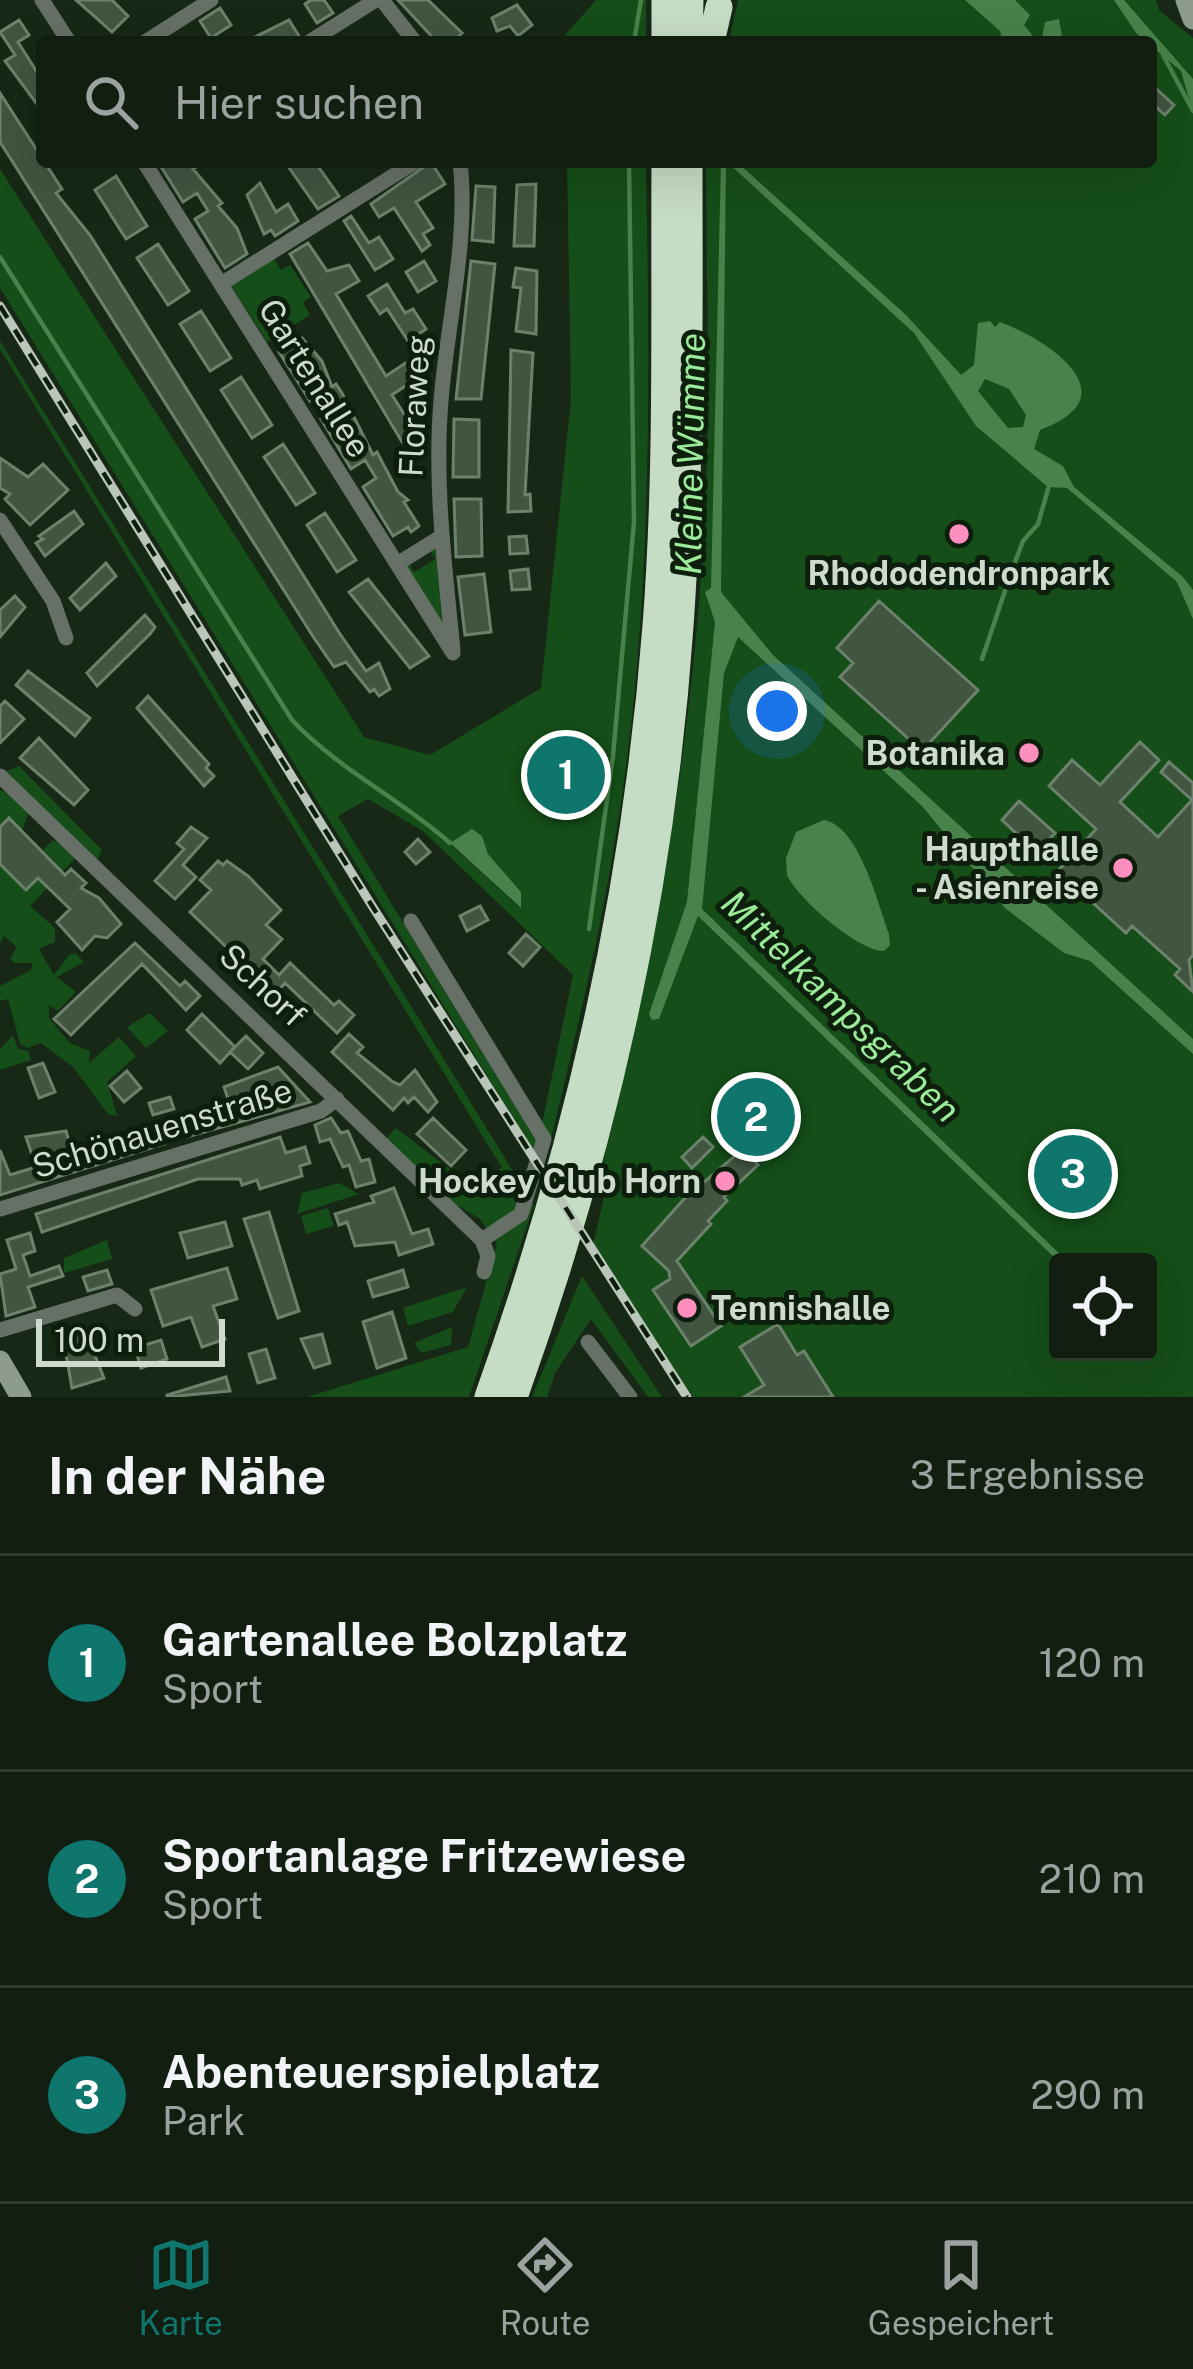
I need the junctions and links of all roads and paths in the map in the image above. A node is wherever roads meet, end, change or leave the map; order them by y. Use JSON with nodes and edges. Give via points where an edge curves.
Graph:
{"nodes":[{"id":1,"x":42,"y":0,"type":"edge"},
{"id":2,"x":211,"y":0,"type":"edge"},
{"id":3,"x":379,"y":0,"type":"edge"},
{"id":4,"x":665,"y":0,"type":"edge"},
{"id":5,"x":689,"y":0,"type":"edge"},
{"id":6,"x":1186,"y":0,"type":"edge"},
{"id":7,"x":719,"y":7,"type":"dead end"},
{"id":8,"x":1193,"y":19,"type":"edge"},
{"id":9,"x":65,"y":36,"type":"edge"},
{"id":10,"x":154,"y":36,"type":"edge"},
{"id":11,"x":319,"y":36,"type":"edge"},
{"id":12,"x":411,"y":36,"type":"edge"},
{"id":13,"x":665,"y":36,"type":"edge"},
{"id":14,"x":689,"y":36,"type":"edge"},
{"id":15,"x":712,"y":36,"type":"edge"},
{"id":16,"x":148,"y":168,"type":"edge"},
{"id":17,"x":405,"y":168,"type":"edge"},
{"id":18,"x":460,"y":168,"type":"edge"},
{"id":19,"x":665,"y":168,"type":"edge"},
{"id":20,"x":692,"y":168,"type":"edge"},
{"id":21,"x":221,"y":284,"type":"junction"},
{"id":22,"x":0,"y":520,"type":"edge"},
{"id":23,"x":442,"y":536,"type":"junction"},
{"id":24,"x":397,"y":564,"type":"junction"},
{"id":25,"x":66,"y":638,"type":"dead end"},
{"id":26,"x":453,"y":653,"type":"joint"},
{"id":27,"x":0,"y":776,"type":"edge"},
{"id":28,"x":411,"y":921,"type":"dead end"},
{"id":29,"x":337,"y":1099,"type":"junction"},
{"id":30,"x":0,"y":1209,"type":"edge"},
{"id":31,"x":482,"y":1240,"type":"junction"},
{"id":32,"x":484,"y":1272,"type":"dead end"},
{"id":33,"x":135,"y":1309,"type":"dead end"},
{"id":34,"x":0,"y":1330,"type":"edge"},
{"id":35,"x":588,"y":1342,"type":"dead end"},
{"id":36,"x":0,"y":1361,"type":"edge"},
{"id":37,"x":21,"y":1397,"type":"edge"},
{"id":38,"x":488,"y":1397,"type":"edge"},
{"id":39,"x":514,"y":1397,"type":"edge"},
{"id":40,"x":630,"y":1397,"type":"edge"}],
"edges":[{"from":1,"to":9,"type":"street"},
{"from":2,"to":10,"type":"street"},
{"from":3,"to":11,"type":"street"},
{"from":3,"to":12,"type":"street"},
{"from":4,"to":13,"type":"highway"},
{"from":5,"to":14,"type":"highway"},
{"from":6,"to":8,"type":"main road"},
{"from":7,"to":15,"type":"highway"},
{"from":16,"to":21,"type":"street","name":"Gartenallee"},
{"from":17,"to":21,"type":"street","name":"Gartenallee"},
{"from":18,"to":23,"type":"street","name":"Floraweg","via":[[440,407]]},
{"from":19,"to":38,"type":"highway","via":[[661,536],[636,809],[582,1088]]},
{"from":20,"to":39,"type":"highway","via":[[680,630],[650,880],[595,1137]]},
{"from":21,"to":24,"type":"street","name":"Gartenallee"},
{"from":22,"to":25,"type":"street","via":[[58,610]]},
{"from":23,"to":24,"type":"street"},
{"from":23,"to":26,"type":"street","name":"Floraweg"},
{"from":24,"to":26,"type":"street","name":"Gartenallee"},
{"from":27,"to":29,"type":"street","name":"Schorf"},
{"from":28,"to":31,"type":"street","via":[[544,1138],[521,1214]]},
{"from":29,"to":30,"type":"street","name":"Schönauenstraße","via":[[321,1111]]},
{"from":29,"to":31,"type":"street","name":"Schorf"},
{"from":31,"to":32,"type":"street"},
{"from":33,"to":34,"type":"street","via":[[117,1295]]},
{"from":35,"to":40,"type":"street"},
{"from":36,"to":37,"type":"main road"}]}
